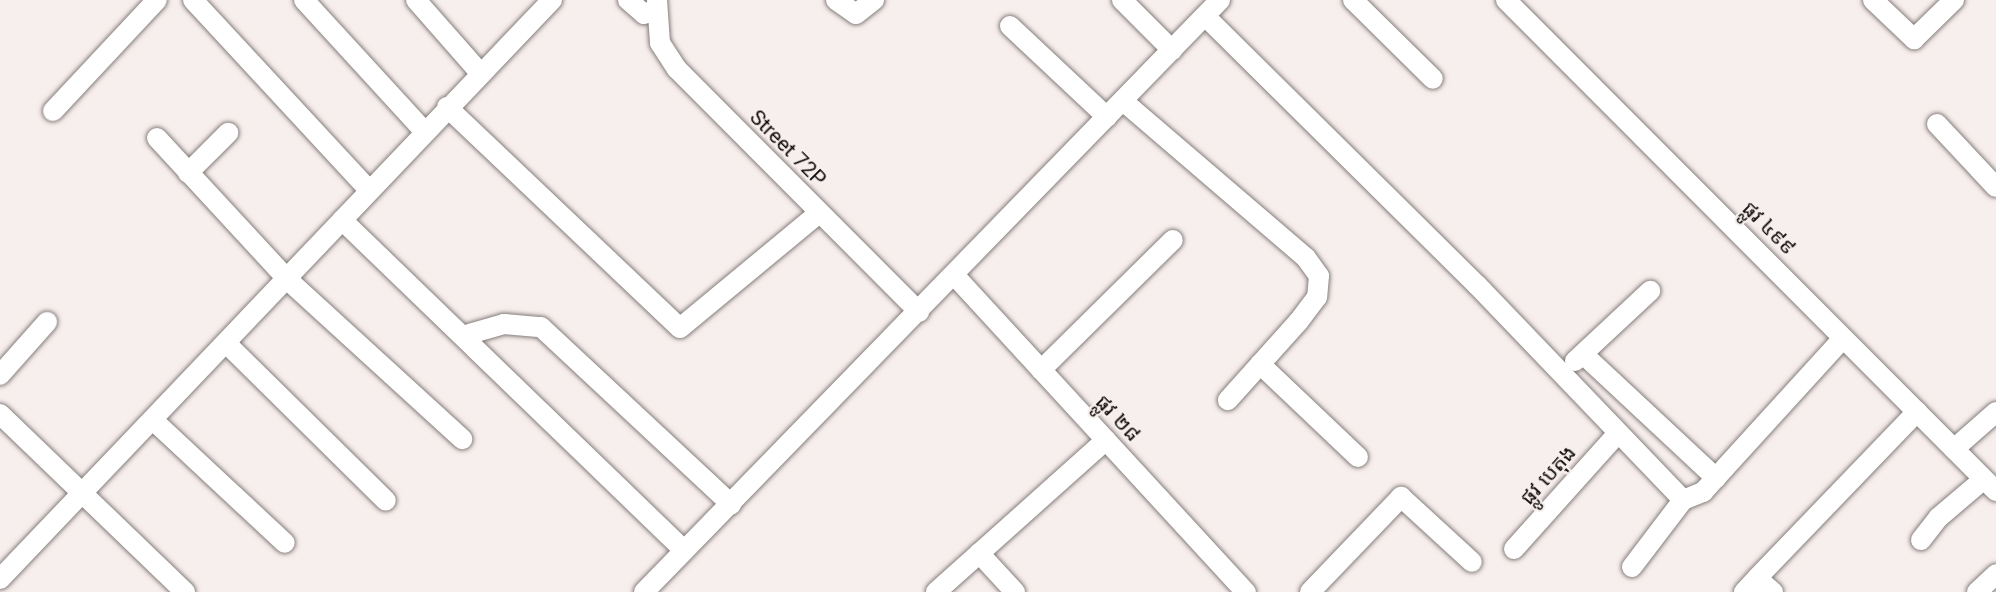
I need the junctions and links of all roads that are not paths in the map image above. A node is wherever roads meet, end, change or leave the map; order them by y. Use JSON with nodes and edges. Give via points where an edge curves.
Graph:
{"nodes":[{"id":1,"x":157,"y":0,"type":"edge"},
{"id":2,"x":194,"y":0,"type":"edge"},
{"id":3,"x":303,"y":0,"type":"edge"},
{"id":4,"x":416,"y":0,"type":"edge"},
{"id":5,"x":628,"y":0,"type":"edge"},
{"id":6,"x":836,"y":0,"type":"edge"},
{"id":7,"x":874,"y":0,"type":"edge"},
{"id":8,"x":1122,"y":0,"type":"edge"},
{"id":9,"x":1220,"y":0,"type":"edge"},
{"id":10,"x":1353,"y":0,"type":"edge"},
{"id":11,"x":1506,"y":0,"type":"edge"},
{"id":12,"x":1873,"y":0,"type":"edge"},
{"id":13,"x":1954,"y":0,"type":"edge"},
{"id":14,"x":542,"y":3,"type":"edge"},
{"id":15,"x":657,"y":4,"type":"edge"},
{"id":16,"x":1205,"y":16,"type":"junction"},
{"id":17,"x":1010,"y":26,"type":"dead end"},
{"id":18,"x":1172,"y":50,"type":"junction"},
{"id":19,"x":481,"y":74,"type":"junction"},
{"id":20,"x":1433,"y":79,"type":"dead end"},
{"id":21,"x":1123,"y":101,"type":"junction"},
{"id":22,"x":447,"y":107,"type":"junction"},
{"id":23,"x":53,"y":111,"type":"dead end"},
{"id":24,"x":1107,"y":117,"type":"junction"},
{"id":25,"x":1937,"y":124,"type":"dead end"},
{"id":26,"x":425,"y":132,"type":"junction"},
{"id":27,"x":228,"y":133,"type":"dead end"},
{"id":28,"x":157,"y":138,"type":"dead end"},
{"id":29,"x":188,"y":173,"type":"junction"},
{"id":30,"x":1996,"y":187,"type":"edge"},
{"id":31,"x":369,"y":190,"type":"junction"},
{"id":32,"x":819,"y":213,"type":"junction"},
{"id":33,"x":342,"y":220,"type":"junction"},
{"id":34,"x":1173,"y":240,"type":"dead end"},
{"id":35,"x":955,"y":276,"type":"junction"},
{"id":36,"x":288,"y":280,"type":"junction"},
{"id":37,"x":1650,"y":291,"type":"dead end"},
{"id":38,"x":919,"y":312,"type":"junction"},
{"id":39,"x":46,"y":322,"type":"dead end"},
{"id":40,"x":466,"y":334,"type":"junction"},
{"id":41,"x":1843,"y":338,"type":"junction"},
{"id":42,"x":227,"y":344,"type":"junction"},
{"id":43,"x":1582,"y":354,"type":"junction"},
{"id":44,"x":1260,"y":364,"type":"junction"},
{"id":45,"x":1041,"y":370,"type":"junction"},
{"id":46,"x":1562,"y":373,"type":"junction"},
{"id":47,"x":0,"y":375,"type":"edge"},
{"id":48,"x":1228,"y":400,"type":"dead end"},
{"id":49,"x":1917,"y":411,"type":"junction"},
{"id":50,"x":1996,"y":412,"type":"edge"},
{"id":51,"x":0,"y":414,"type":"edge"},
{"id":52,"x":153,"y":420,"type":"junction"},
{"id":53,"x":1618,"y":433,"type":"junction"},
{"id":54,"x":462,"y":439,"type":"dead end"},
{"id":55,"x":1106,"y":440,"type":"junction"},
{"id":56,"x":1954,"y":449,"type":"junction"},
{"id":57,"x":1358,"y":457,"type":"dead end"},
{"id":58,"x":1716,"y":478,"type":"junction"},
{"id":59,"x":1990,"y":485,"type":"edge"},
{"id":60,"x":82,"y":494,"type":"junction"},
{"id":61,"x":1683,"y":500,"type":"junction"},
{"id":62,"x":386,"y":501,"type":"dead end"},
{"id":63,"x":731,"y":504,"type":"junction"},
{"id":64,"x":1921,"y":540,"type":"dead end"},
{"id":65,"x":285,"y":543,"type":"dead end"},
{"id":66,"x":1514,"y":549,"type":"dead end"},
{"id":67,"x":684,"y":550,"type":"junction"},
{"id":68,"x":979,"y":553,"type":"junction"},
{"id":69,"x":1472,"y":562,"type":"dead end"},
{"id":70,"x":1632,"y":567,"type":"dead end"},
{"id":71,"x":1996,"y":574,"type":"edge"},
{"id":72,"x":0,"y":579,"type":"edge"},
{"id":73,"x":1750,"y":585,"type":"edge"},
{"id":74,"x":185,"y":592,"type":"edge"},
{"id":75,"x":644,"y":592,"type":"edge"},
{"id":76,"x":936,"y":592,"type":"edge"},
{"id":77,"x":1014,"y":592,"type":"edge"},
{"id":78,"x":1246,"y":592,"type":"edge"},
{"id":79,"x":1310,"y":592,"type":"edge"},
{"id":80,"x":1773,"y":592,"type":"edge"},
{"id":81,"x":1977,"y":592,"type":"edge"}],
"edges":[{"from":1,"to":23,"type":"street"},
{"from":2,"to":31,"type":"street"},
{"from":3,"to":26,"type":"street"},
{"from":4,"to":19,"type":"street"},
{"from":5,"to":15,"type":"street","via":[[644,14]]},
{"from":6,"to":7,"type":"street","via":[[856,14]]},
{"from":8,"to":18,"type":"street"},
{"from":9,"to":16,"type":"street"},
{"from":10,"to":20,"type":"street"},
{"from":11,"to":41,"type":"street","name":"ផ្លូវ ៤៩៩"},
{"from":12,"to":13,"type":"street","via":[[1914,39]]},
{"from":14,"to":19,"type":"street"},
{"from":15,"to":32,"type":"street","name":"Street 72P","via":[[660,43],[677,69]]},
{"from":16,"to":18,"type":"street"},
{"from":16,"to":46,"type":"street"},
{"from":17,"to":24,"type":"street"},
{"from":18,"to":21,"type":"street"},
{"from":19,"to":22,"type":"street"},
{"from":21,"to":24,"type":"street"},
{"from":21,"to":44,"type":"street","via":[[1306,258],[1319,276],[1317,297]]},
{"from":22,"to":26,"type":"street"},
{"from":22,"to":32,"type":"street","via":[[680,328]]},
{"from":24,"to":35,"type":"street"},
{"from":25,"to":30,"type":"street"},
{"from":26,"to":31,"type":"street"},
{"from":27,"to":29,"type":"street"},
{"from":28,"to":29,"type":"street"},
{"from":29,"to":36,"type":"street"},
{"from":31,"to":33,"type":"street"},
{"from":32,"to":38,"type":"street","name":"Street 72P"},
{"from":33,"to":36,"type":"street"},
{"from":33,"to":40,"type":"street"},
{"from":34,"to":45,"type":"street"},
{"from":35,"to":38,"type":"street"},
{"from":35,"to":45,"type":"street","name":"ផ្លូវ ២៨"},
{"from":36,"to":42,"type":"street"},
{"from":36,"to":54,"type":"street"},
{"from":37,"to":43,"type":"street"},
{"from":38,"to":63,"type":"street"},
{"from":39,"to":47,"type":"street"},
{"from":40,"to":63,"type":"street","via":[[504,324],[540,327]]},
{"from":40,"to":67,"type":"street"},
{"from":41,"to":49,"type":"street","name":"ផ្លូវ ៤៩៩"},
{"from":41,"to":58,"type":"street"},
{"from":42,"to":52,"type":"street"},
{"from":42,"to":62,"type":"street"},
{"from":43,"to":46,"type":"street"},
{"from":43,"to":58,"type":"street"},
{"from":44,"to":48,"type":"street"},
{"from":44,"to":57,"type":"street"},
{"from":45,"to":55,"type":"street","name":"ផ្លូវ ២៨"},
{"from":46,"to":53,"type":"street"},
{"from":49,"to":56,"type":"street","name":"ផ្លូវ ៤៩៩"},
{"from":49,"to":73,"type":"street"},
{"from":50,"to":56,"type":"street"},
{"from":51,"to":60,"type":"street"},
{"from":52,"to":60,"type":"street"},
{"from":52,"to":65,"type":"street"},
{"from":53,"to":61,"type":"street"},
{"from":53,"to":66,"type":"street","name":"ផ្លូវ បេតុង"},
{"from":55,"to":68,"type":"street"},
{"from":55,"to":78,"type":"street","name":"ផ្លូវ ២៨"},
{"from":56,"to":59,"type":"street","name":"ផ្លូវ ៤៩៩"},
{"from":58,"to":61,"type":"street","via":[[1703,492]]},
{"from":59,"to":64,"type":"street","via":[[1938,518]]},
{"from":60,"to":72,"type":"street"},
{"from":60,"to":74,"type":"street"},
{"from":61,"to":70,"type":"street"},
{"from":63,"to":67,"type":"street"},
{"from":67,"to":75,"type":"street"},
{"from":68,"to":76,"type":"street"},
{"from":68,"to":77,"type":"street"},
{"from":69,"to":79,"type":"street","via":[[1401,497]]},
{"from":71,"to":81,"type":"street"},
{"from":73,"to":80,"type":"street"}]}
